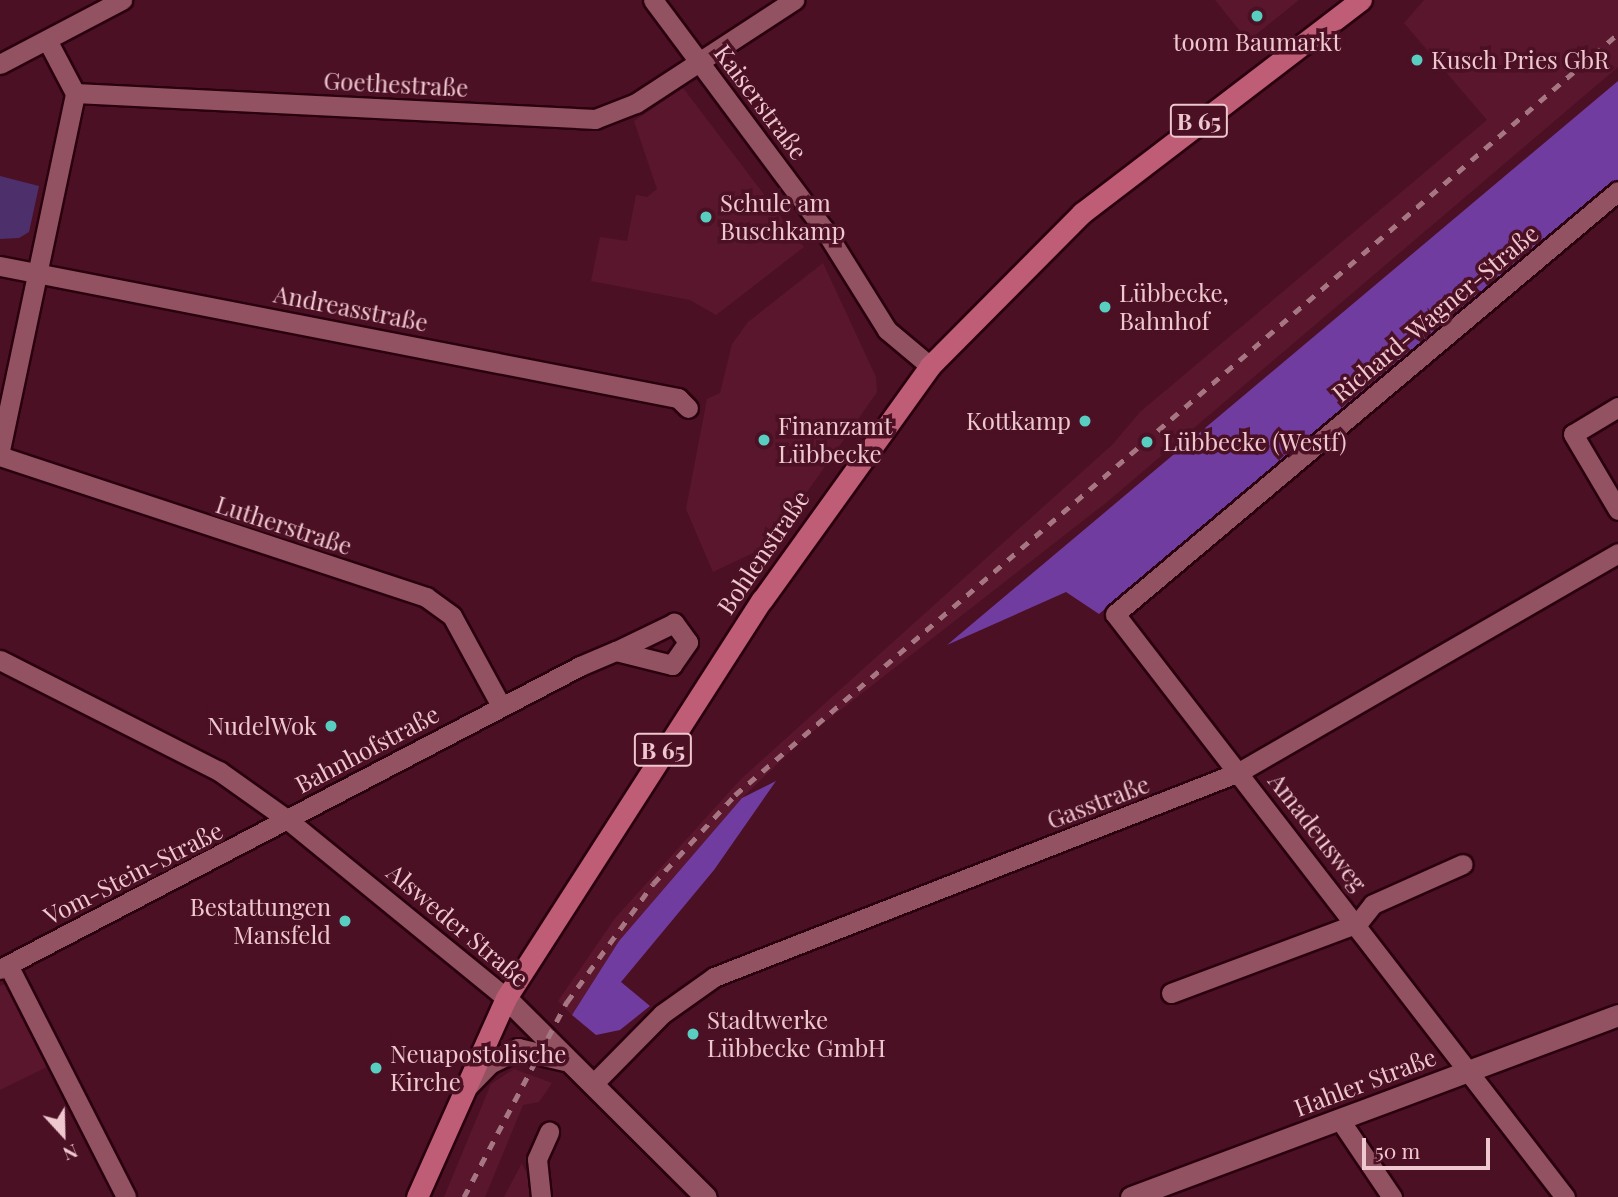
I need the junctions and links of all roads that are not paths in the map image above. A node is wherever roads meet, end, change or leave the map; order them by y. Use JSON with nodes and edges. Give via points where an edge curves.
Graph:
{"nodes":[{"id":1,"x":122,"y":0,"type":"edge"},
{"id":2,"x":653,"y":0,"type":"edge"},
{"id":3,"x":794,"y":0,"type":"edge"},
{"id":4,"x":1361,"y":0,"type":"edge"},
{"id":5,"x":47,"y":40,"type":"junction"},
{"id":6,"x":697,"y":58,"type":"junction"},
{"id":7,"x":0,"y":64,"type":"edge"},
{"id":8,"x":75,"y":93,"type":"junction"},
{"id":9,"x":1618,"y":191,"type":"edge"},
{"id":10,"x":0,"y":266,"type":"edge"},
{"id":11,"x":41,"y":271,"type":"junction"},
{"id":12,"x":930,"y":366,"type":"junction"},
{"id":13,"x":1618,"y":407,"type":"edge"},
{"id":14,"x":688,"y":408,"type":"dead end"},
{"id":15,"x":0,"y":450,"type":"edge"},
{"id":16,"x":0,"y":456,"type":"edge"},
{"id":17,"x":1618,"y":510,"type":"edge"},
{"id":18,"x":1618,"y":553,"type":"edge"},
{"id":19,"x":616,"y":651,"type":"dead end"},
{"id":20,"x":0,"y":660,"type":"edge"},
{"id":21,"x":501,"y":706,"type":"junction"},
{"id":22,"x":1239,"y":772,"type":"junction"},
{"id":23,"x":288,"y":820,"type":"junction"},
{"id":24,"x":1463,"y":864,"type":"dead end"},
{"id":25,"x":1358,"y":923,"type":"junction"},
{"id":26,"x":4,"y":967,"type":"edge"},
{"id":27,"x":1171,"y":993,"type":"dead end"},
{"id":28,"x":506,"y":998,"type":"junction"},
{"id":29,"x":1618,"y":1015,"type":"edge"},
{"id":30,"x":579,"y":1066,"type":"junction"},
{"id":31,"x":1469,"y":1071,"type":"junction"},
{"id":32,"x":596,"y":1082,"type":"junction"},
{"id":33,"x":456,"y":1098,"type":"junction"},
{"id":34,"x":1340,"y":1120,"type":"junction"},
{"id":35,"x":549,"y":1132,"type":"dead end"},
{"id":36,"x":126,"y":1197,"type":"edge"},
{"id":37,"x":417,"y":1197,"type":"edge"},
{"id":38,"x":541,"y":1197,"type":"edge"},
{"id":39,"x":706,"y":1197,"type":"edge"},
{"id":40,"x":1131,"y":1197,"type":"edge"},
{"id":41,"x":1392,"y":1197,"type":"edge"},
{"id":42,"x":1566,"y":1197,"type":"edge"}],
"edges":[{"from":1,"to":5,"type":"street"},
{"from":2,"to":6,"type":"street","name":"Kaiserstraße"},
{"from":3,"to":6,"type":"street","name":"Goethestraße"},
{"from":4,"to":12,"type":"main road","name":"Bohlenstraße","number":"B 65","via":[[1082,213]]},
{"from":5,"to":7,"type":"street"},
{"from":5,"to":8,"type":"street"},
{"from":6,"to":8,"type":"street","name":"Goethestraße","via":[[636,103],[595,119]]},
{"from":6,"to":12,"type":"street","name":"Kaiserstraße","via":[[824,229],[887,330]]},
{"from":8,"to":11,"type":"street"},
{"from":9,"to":22,"type":"street","name":"Richard-Wagner-Straße","via":[[1115,614]]},
{"from":10,"to":11,"type":"street","name":"Andreasstraße"},
{"from":11,"to":14,"type":"street","name":"Andreasstraße","via":[[678,398]]},
{"from":11,"to":15,"type":"street"},
{"from":12,"to":28,"type":"main road","name":"Bohlenstraße","number":"B 65","via":[[741,631]]},
{"from":13,"to":17,"type":"street","via":[[1573,434]]},
{"from":16,"to":21,"type":"street","name":"Lutherstraße","via":[[426,597],[452,616]]},
{"from":18,"to":22,"type":"street","name":"Gasstraße"},
{"from":19,"to":21,"type":"street","name":"Bahnhofstraße"},
{"from":20,"to":23,"type":"street","name":"Bahnhofstraße","via":[[219,771]]},
{"from":21,"to":23,"type":"street","name":"Bahnhofstraße"},
{"from":22,"to":25,"type":"street","name":"Amadeusweg"},
{"from":22,"to":32,"type":"street","name":"Gasstraße","via":[[713,977],[662,1014]]},
{"from":23,"to":26,"type":"street","name":"Vom-Stein-Straße"},
{"from":23,"to":28,"type":"street","name":"Alsweder Straße"},
{"from":24,"to":25,"type":"street","name":"Amadeusweg","via":[[1373,904]]},
{"from":25,"to":27,"type":"street"},
{"from":25,"to":31,"type":"street","name":"Amadeusweg"},
{"from":26,"to":36,"type":"street"},
{"from":28,"to":30,"type":"street","name":"Alsweder Straße"},
{"from":28,"to":33,"type":"main road","name":"Bohlenstraße","number":"B 65"},
{"from":29,"to":31,"type":"street","name":"Hahler Straße"},
{"from":30,"to":32,"type":"street","name":"Alsweder Straße"},
{"from":30,"to":33,"type":"street","via":[[518,1049],[489,1063]]},
{"from":31,"to":34,"type":"street","name":"Hahler Straße"},
{"from":31,"to":42,"type":"street","name":"Amadeusweg"},
{"from":32,"to":39,"type":"street","name":"Alsweder Straße"},
{"from":33,"to":37,"type":"main road","name":"Bohlenstraße","number":"B 65"},
{"from":34,"to":40,"type":"street","name":"Hahler Straße"},
{"from":34,"to":41,"type":"street"},
{"from":35,"to":38,"type":"street","via":[[537,1159]]}]}
